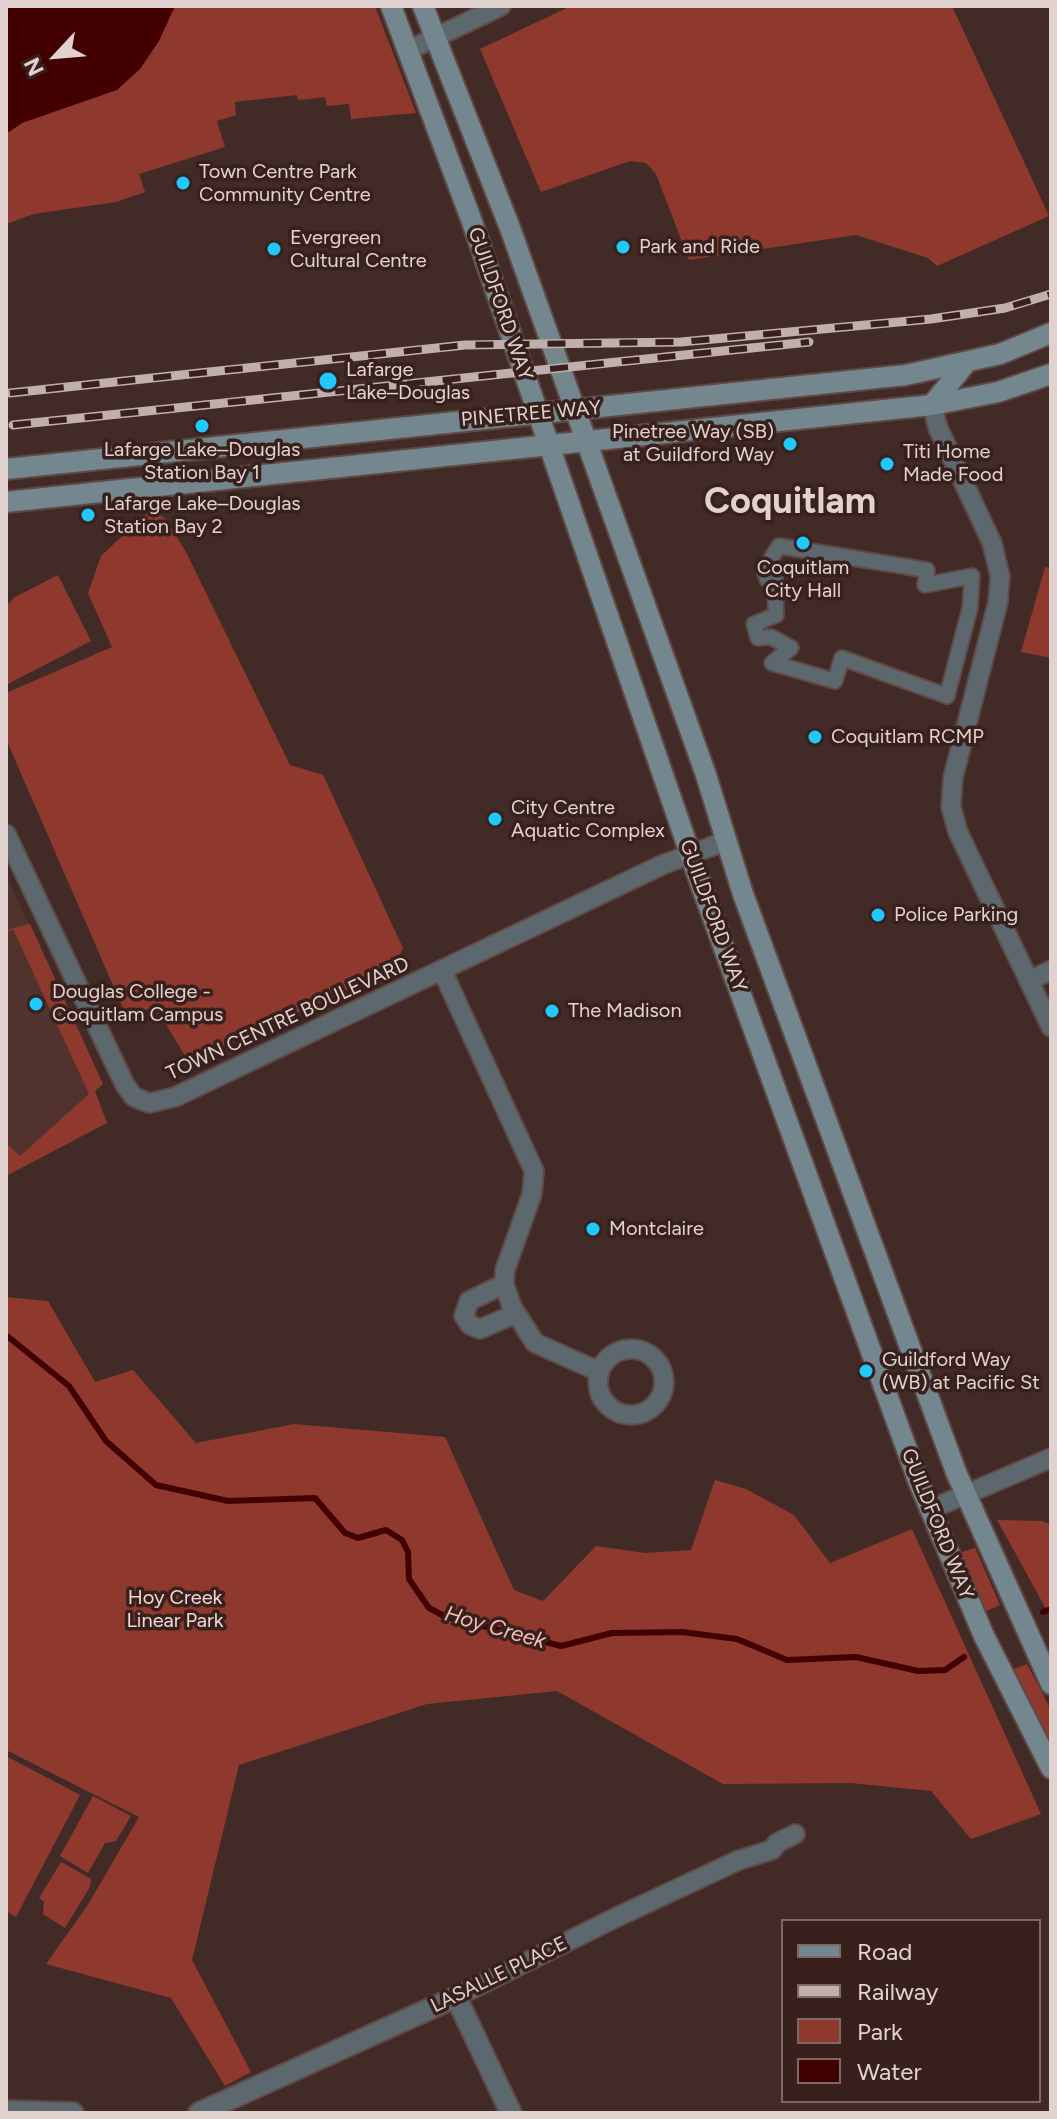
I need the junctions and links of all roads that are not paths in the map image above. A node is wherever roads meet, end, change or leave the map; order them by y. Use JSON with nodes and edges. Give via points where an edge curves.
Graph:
{"nodes":[{"id":1,"x":391,"y":6,"type":"edge"},
{"id":2,"x":423,"y":6,"type":"edge"},
{"id":3,"x":501,"y":6,"type":"edge"},
{"id":4,"x":435,"y":37,"type":"junction"},
{"id":5,"x":407,"y":51,"type":"junction"},
{"id":6,"x":1051,"y":333,"type":"edge"},
{"id":7,"x":966,"y":363,"type":"junction"},
{"id":8,"x":1051,"y":374,"type":"edge"},
{"id":9,"x":932,"y":405,"type":"junction"},
{"id":10,"x":575,"y":409,"type":"junction"},
{"id":11,"x":539,"y":413,"type":"junction"},
{"id":12,"x":586,"y":441,"type":"junction"},
{"id":13,"x":550,"y":445,"type":"junction"},
{"id":14,"x":6,"y":469,"type":"edge"},
{"id":15,"x":6,"y":502,"type":"edge"},
{"id":16,"x":754,"y":624,"type":"joint"},
{"id":17,"x":6,"y":834,"type":"edge"},
{"id":18,"x":726,"y":841,"type":"junction"},
{"id":19,"x":691,"y":853,"type":"junction"},
{"id":20,"x":442,"y":970,"type":"junction"},
{"id":21,"x":1051,"y":970,"type":"edge"},
{"id":22,"x":1029,"y":981,"type":"junction"},
{"id":23,"x":1051,"y":1027,"type":"edge"},
{"id":24,"x":504,"y":1284,"type":"junction"},
{"id":25,"x":515,"y":1314,"type":"junction"},
{"id":26,"x":600,"y":1372,"type":"dead end"},
{"id":27,"x":1051,"y":1458,"type":"edge"},
{"id":28,"x":965,"y":1496,"type":"junction"},
{"id":29,"x":929,"y":1510,"type":"junction"},
{"id":30,"x":1051,"y":1684,"type":"edge"},
{"id":31,"x":1051,"y":1768,"type":"edge"},
{"id":32,"x":795,"y":1834,"type":"dead end"},
{"id":33,"x":456,"y":1997,"type":"junction"},
{"id":34,"x":6,"y":2111,"type":"edge"},
{"id":35,"x":73,"y":2113,"type":"edge"},
{"id":36,"x":199,"y":2113,"type":"edge"},
{"id":37,"x":511,"y":2113,"type":"edge"}],
"edges":[{"from":1,"to":5,"type":"main road","name":"GUILDFORD WAY"},
{"from":2,"to":4,"type":"main road","name":"GUILDFORD WAY"},
{"from":3,"to":4,"type":"street"},
{"from":4,"to":5,"type":"street"},
{"from":4,"to":10,"type":"main road","name":"GUILDFORD WAY"},
{"from":5,"to":11,"type":"main road","name":"GUILDFORD WAY"},
{"from":6,"to":7,"type":"main road","name":"PINETREE WAY"},
{"from":7,"to":9,"type":"main road"},
{"from":7,"to":10,"type":"main road","name":"PINETREE WAY","via":[[906,375]]},
{"from":8,"to":9,"type":"main road","name":"PINETREE WAY","via":[[998,392]]},
{"from":9,"to":12,"type":"main road","name":"PINETREE WAY"},
{"from":9,"to":22,"type":"street","via":[[992,543],[1000,576],[953,778],[951,807]]},
{"from":10,"to":11,"type":"main road","name":"PINETREE WAY"},
{"from":10,"to":12,"type":"main road","name":"GUILDFORD WAY"},
{"from":11,"to":13,"type":"main road","name":"GUILDFORD WAY"},
{"from":11,"to":14,"type":"main road","name":"PINETREE WAY"},
{"from":12,"to":13,"type":"main road","name":"PINETREE WAY"},
{"from":12,"to":18,"type":"main road","name":"GUILDFORD WAY"},
{"from":13,"to":15,"type":"main road","name":"PINETREE WAY"},
{"from":13,"to":19,"type":"main road","name":"GUILDFORD WAY"},
{"from":16,"to":16,"type":"street","via":[[776,615],[775,580],[767,579],[764,570],[779,546],[927,570],[925,585],[972,576],[970,608],[947,696],[842,658],[835,681],[772,663],[791,648],[771,637],[758,638]]},
{"from":17,"to":20,"type":"street","name":"TOWN CENTRE BOULEVARD","via":[[125,1085],[144,1102],[173,1098]]},
{"from":18,"to":19,"type":"street","name":"TOWN CENTRE BOULEVARD"},
{"from":18,"to":28,"type":"main road","name":"GUILDFORD WAY"},
{"from":19,"to":20,"type":"street","name":"TOWN CENTRE BOULEVARD"},
{"from":19,"to":29,"type":"main road","name":"GUILDFORD WAY"},
{"from":20,"to":24,"type":"street","via":[[534,1171]]},
{"from":21,"to":22,"type":"street"},
{"from":22,"to":23,"type":"street"},
{"from":24,"to":25,"type":"street"},
{"from":24,"to":25,"type":"street","via":[[469,1301],[464,1316],[480,1329]]},
{"from":25,"to":26,"type":"street","via":[[538,1345]]},
{"from":27,"to":28,"type":"street"},
{"from":28,"to":29,"type":"street"},
{"from":28,"to":30,"type":"main road","name":"GUILDFORD WAY"},
{"from":29,"to":31,"type":"main road","name":"GUILDFORD WAY","via":[[984,1636]]},
{"from":32,"to":33,"type":"street","name":"LASALLE PLACE","via":[[772,1850],[631,1910]]},
{"from":33,"to":36,"type":"street","name":"LASALLE PLACE"},
{"from":33,"to":37,"type":"street"},
{"from":34,"to":35,"type":"street"}]}
